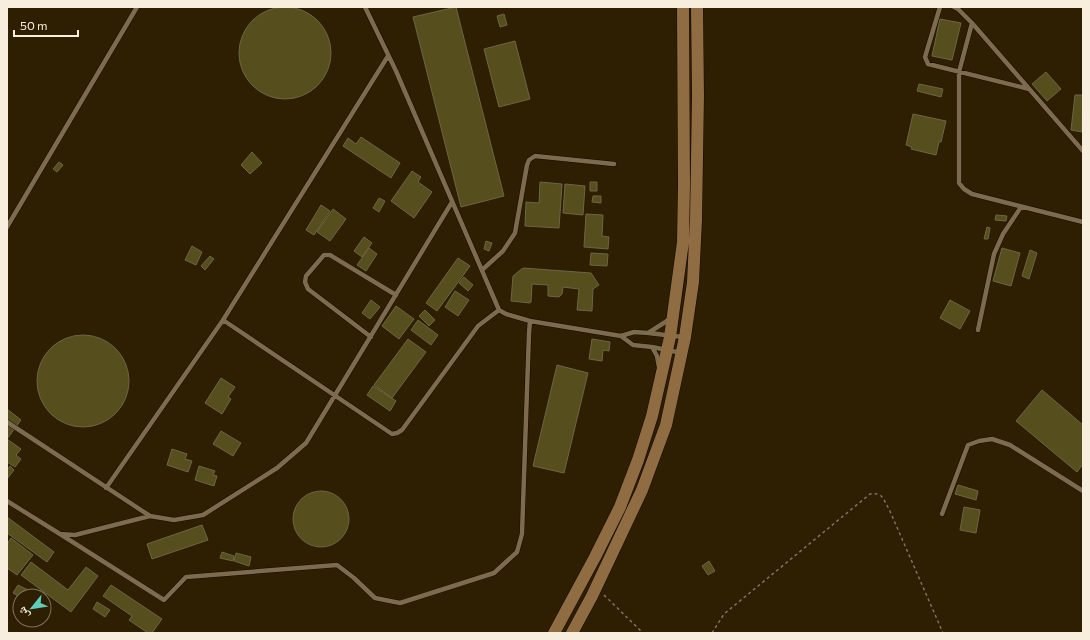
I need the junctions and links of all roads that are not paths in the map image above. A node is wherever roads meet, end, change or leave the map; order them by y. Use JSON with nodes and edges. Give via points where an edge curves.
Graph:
{"nodes":[{"id":1,"x":137,"y":7,"type":"edge"},
{"id":2,"x":366,"y":7,"type":"edge"},
{"id":3,"x":683,"y":7,"type":"edge"},
{"id":4,"x":697,"y":7,"type":"edge"},
{"id":5,"x":940,"y":7,"type":"edge"},
{"id":6,"x":954,"y":7,"type":"edge"},
{"id":7,"x":972,"y":23,"type":"junction"},
{"id":8,"x":388,"y":56,"type":"junction"},
{"id":9,"x":959,"y":72,"type":"junction"},
{"id":10,"x":1030,"y":90,"type":"junction"},
{"id":11,"x":684,"y":94,"type":"junction"},
{"id":12,"x":698,"y":95,"type":"junction"},
{"id":13,"x":1083,"y":152,"type":"edge"},
{"id":14,"x":614,"y":164,"type":"dead end"},
{"id":15,"x":452,"y":202,"type":"junction"},
{"id":16,"x":1021,"y":207,"type":"junction"},
{"id":17,"x":1083,"y":222,"type":"edge"},
{"id":18,"x":7,"y":227,"type":"edge"},
{"id":19,"x":482,"y":270,"type":"junction"},
{"id":20,"x":396,"y":296,"type":"junction"},
{"id":21,"x":499,"y":310,"type":"junction"},
{"id":22,"x":673,"y":317,"type":"junction"},
{"id":23,"x":223,"y":320,"type":"junction"},
{"id":24,"x":530,"y":321,"type":"junction"},
{"id":25,"x":978,"y":330,"type":"dead end"},
{"id":26,"x":648,"y":333,"type":"junction"},
{"id":27,"x":620,"y":336,"type":"junction"},
{"id":28,"x":371,"y":337,"type":"junction"},
{"id":29,"x":670,"y":337,"type":"junction"},
{"id":30,"x":685,"y":337,"type":"junction"},
{"id":31,"x":652,"y":348,"type":"junction"},
{"id":32,"x":667,"y":351,"type":"junction"},
{"id":33,"x":682,"y":353,"type":"junction"},
{"id":34,"x":660,"y":382,"type":"junction"},
{"id":35,"x":335,"y":396,"type":"junction"},
{"id":36,"x":7,"y":422,"type":"edge"},
{"id":37,"x":106,"y":488,"type":"junction"},
{"id":38,"x":1083,"y":491,"type":"edge"},
{"id":39,"x":7,"y":501,"type":"edge"},
{"id":40,"x":942,"y":514,"type":"dead end"},
{"id":41,"x":150,"y":516,"type":"junction"},
{"id":42,"x":60,"y":534,"type":"junction"},
{"id":43,"x":554,"y":633,"type":"edge"},
{"id":44,"x":572,"y":633,"type":"edge"}],
"edges":[{"from":1,"to":18,"type":"lane"},
{"from":2,"to":8,"type":"lane"},
{"from":3,"to":11,"type":"main road"},
{"from":4,"to":12,"type":"main road"},
{"from":5,"to":9,"type":"lane","via":[[926,57],[928,64]]},
{"from":6,"to":7,"type":"lane"},
{"from":7,"to":9,"type":"lane"},
{"from":7,"to":10,"type":"lane"},
{"from":8,"to":15,"type":"lane"},
{"from":8,"to":23,"type":"lane"},
{"from":9,"to":10,"type":"lane"},
{"from":9,"to":16,"type":"lane","via":[[959,183],[972,194]]},
{"from":10,"to":13,"type":"lane"},
{"from":11,"to":12,"type":"main road"},
{"from":11,"to":22,"type":"main road","via":[[683,242]]},
{"from":12,"to":30,"type":"main road","via":[[693,282]]},
{"from":14,"to":19,"type":"lane","via":[[535,156],[529,160],[515,233],[503,250]]},
{"from":15,"to":19,"type":"lane"},
{"from":15,"to":20,"type":"lane"},
{"from":16,"to":17,"type":"lane"},
{"from":16,"to":25,"type":"lane","via":[[1003,234],[994,254]]},
{"from":19,"to":21,"type":"lane"},
{"from":20,"to":28,"type":"lane"},
{"from":20,"to":28,"type":"lane","via":[[330,256],[324,255],[306,276],[308,289]]},
{"from":21,"to":24,"type":"lane"},
{"from":21,"to":35,"type":"lane","via":[[478,326],[402,430],[397,433],[392,434]]},
{"from":22,"to":26,"type":"lane"},
{"from":22,"to":29,"type":"main road"},
{"from":23,"to":35,"type":"lane"},
{"from":23,"to":37,"type":"lane"},
{"from":24,"to":27,"type":"lane"},
{"from":24,"to":42,"type":"lane","via":[[522,534],[518,552],[494,573],[400,603],[375,598],[337,565],[186,577],[164,600]]},
{"from":26,"to":27,"type":"lane","via":[[634,332]]},
{"from":26,"to":29,"type":"lane"},
{"from":27,"to":31,"type":"lane","via":[[633,345]]},
{"from":28,"to":35,"type":"lane"},
{"from":29,"to":30,"type":"lane"},
{"from":29,"to":32,"type":"main road"},
{"from":30,"to":33,"type":"main road"},
{"from":31,"to":32,"type":"lane"},
{"from":31,"to":34,"type":"lane","via":[[657,356]]},
{"from":32,"to":33,"type":"lane"},
{"from":32,"to":34,"type":"main road"},
{"from":33,"to":44,"type":"main road","via":[[666,425],[642,490]]},
{"from":34,"to":43,"type":"main road","via":[[647,431],[620,507]]},
{"from":35,"to":41,"type":"lane","via":[[306,443],[277,468],[203,515],[174,520]]},
{"from":36,"to":37,"type":"lane"},
{"from":37,"to":41,"type":"lane"},
{"from":38,"to":40,"type":"lane","via":[[1010,445],[992,439],[979,441],[968,445]]},
{"from":39,"to":42,"type":"lane"},
{"from":41,"to":42,"type":"lane","via":[[75,535]]}]}
